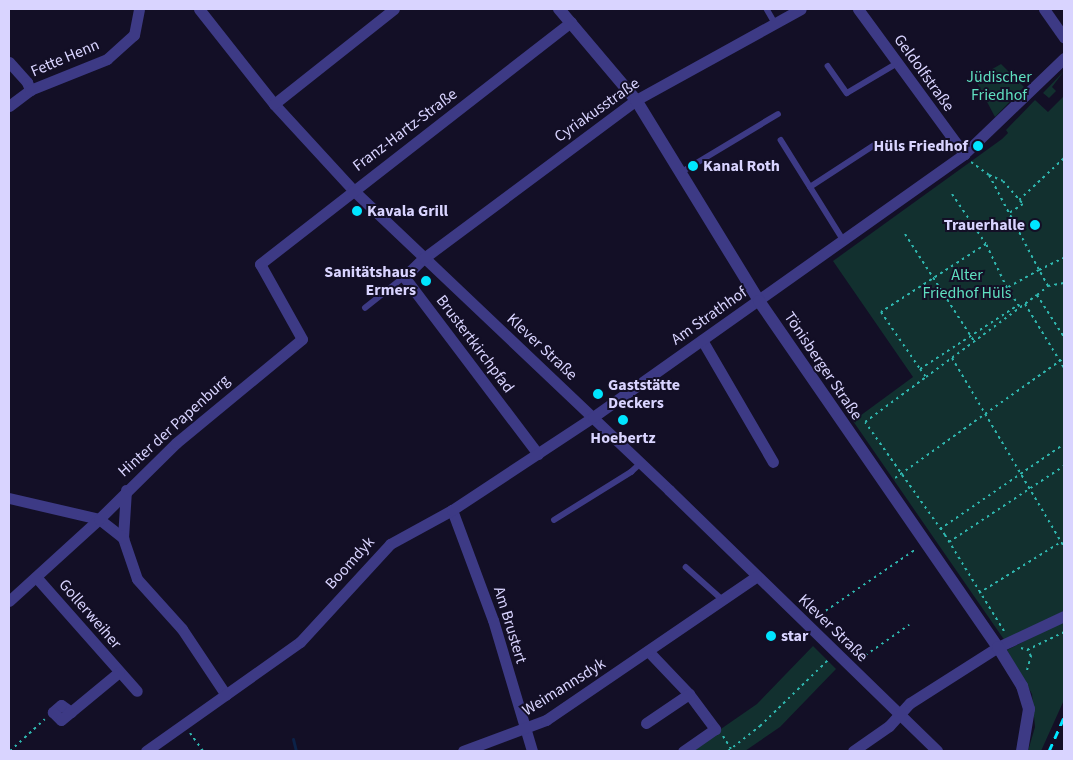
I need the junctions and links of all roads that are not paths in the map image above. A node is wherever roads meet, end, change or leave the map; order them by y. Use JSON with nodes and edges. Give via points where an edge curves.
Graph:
{"nodes":[{"id":1,"x":139,"y":9,"type":"edge"},
{"id":2,"x":199,"y":9,"type":"edge"},
{"id":3,"x":394,"y":9,"type":"edge"},
{"id":4,"x":559,"y":9,"type":"edge"},
{"id":5,"x":767,"y":9,"type":"edge"},
{"id":6,"x":801,"y":9,"type":"edge"},
{"id":7,"x":858,"y":9,"type":"edge"},
{"id":8,"x":1044,"y":9,"type":"edge"},
{"id":9,"x":571,"y":22,"type":"junction"},
{"id":10,"x":775,"y":24,"type":"junction"},
{"id":11,"x":1064,"y":38,"type":"edge"},
{"id":12,"x":1064,"y":58,"type":"edge"},
{"id":13,"x":9,"y":62,"type":"edge"},
{"id":14,"x":896,"y":64,"type":"junction"},
{"id":15,"x":828,"y":66,"type":"dead end"},
{"id":16,"x":30,"y":90,"type":"junction"},
{"id":17,"x":636,"y":100,"type":"junction"},
{"id":18,"x":274,"y":104,"type":"junction"},
{"id":19,"x":9,"y":106,"type":"edge"},
{"id":20,"x":778,"y":114,"type":"dead end"},
{"id":21,"x":781,"y":140,"type":"dead end"},
{"id":22,"x":873,"y":146,"type":"dead end"},
{"id":23,"x":964,"y":154,"type":"junction"},
{"id":24,"x":680,"y":173,"type":"junction"},
{"id":25,"x":810,"y":187,"type":"junction"},
{"id":26,"x":352,"y":190,"type":"junction"},
{"id":27,"x":844,"y":240,"type":"junction"},
{"id":28,"x":424,"y":258,"type":"junction"},
{"id":29,"x":260,"y":264,"type":"joint"},
{"id":30,"x":404,"y":277,"type":"junction"},
{"id":31,"x":759,"y":301,"type":"junction"},
{"id":32,"x":365,"y":308,"type":"dead end"},
{"id":33,"x":702,"y":340,"type":"junction"},
{"id":34,"x":593,"y":417,"type":"junction"},
{"id":35,"x":538,"y":454,"type":"junction"},
{"id":36,"x":773,"y":462,"type":"dead end"},
{"id":37,"x":640,"y":464,"type":"junction"},
{"id":38,"x":126,"y":490,"type":"junction"},
{"id":39,"x":9,"y":498,"type":"edge"},
{"id":40,"x":452,"y":510,"type":"junction"},
{"id":41,"x":100,"y":520,"type":"junction"},
{"id":42,"x":554,"y":520,"type":"dead end"},
{"id":43,"x":123,"y":538,"type":"junction"},
{"id":44,"x":686,"y":567,"type":"dead end"},
{"id":45,"x":36,"y":577,"type":"junction"},
{"id":46,"x":756,"y":577,"type":"junction"},
{"id":47,"x":9,"y":601,"type":"edge"},
{"id":48,"x":724,"y":601,"type":"junction"},
{"id":49,"x":1064,"y":616,"type":"edge"},
{"id":50,"x":1004,"y":642,"type":"junction"},
{"id":51,"x":649,"y":652,"type":"junction"},
{"id":52,"x":119,"y":672,"type":"junction"},
{"id":53,"x":137,"y":691,"type":"dead end"},
{"id":54,"x":689,"y":694,"type":"junction"},
{"id":55,"x":226,"y":695,"type":"junction"},
{"id":56,"x":53,"y":712,"type":"road end"},
{"id":57,"x":900,"y":714,"type":"junction"},
{"id":58,"x":646,"y":723,"type":"dead end"},
{"id":59,"x":524,"y":730,"type":"junction"},
{"id":60,"x":146,"y":751,"type":"edge"},
{"id":61,"x":463,"y":751,"type":"edge"},
{"id":62,"x":532,"y":751,"type":"edge"},
{"id":63,"x":683,"y":751,"type":"edge"},
{"id":64,"x":853,"y":751,"type":"edge"},
{"id":65,"x":937,"y":751,"type":"edge"},
{"id":66,"x":1022,"y":751,"type":"edge"}],
"edges":[{"from":1,"to":16,"type":"street","name":"Fette Henn","via":[[134,35],[107,59]]},
{"from":2,"to":18,"type":"street","name":"Klever Straße"},
{"from":3,"to":18,"type":"street"},
{"from":4,"to":9,"type":"street","name":"Tönisberger Straße"},
{"from":5,"to":10,"type":"lane"},
{"from":6,"to":10,"type":"street","name":"Cyriakusstraße"},
{"from":7,"to":14,"type":"street","name":"Geldolfstraße"},
{"from":8,"to":11,"type":"street"},
{"from":9,"to":17,"type":"street","name":"Tönisberger Straße"},
{"from":9,"to":26,"type":"street","name":"Franz-Hartz-Straße"},
{"from":10,"to":17,"type":"street","name":"Cyriakusstraße"},
{"from":12,"to":23,"type":"street","name":"Am Strathhof"},
{"from":13,"to":16,"type":"street"},
{"from":14,"to":15,"type":"lane","via":[[848,93]]},
{"from":14,"to":23,"type":"street","name":"Geldolfstraße"},
{"from":16,"to":19,"type":"street","name":"Fette Henn"},
{"from":17,"to":24,"type":"street","name":"Tönisberger Straße"},
{"from":17,"to":28,"type":"street","name":"Cyriakusstraße"},
{"from":18,"to":26,"type":"street","name":"Klever Straße"},
{"from":20,"to":24,"type":"lane"},
{"from":21,"to":25,"type":"lane"},
{"from":22,"to":25,"type":"lane"},
{"from":23,"to":27,"type":"street","name":"Am Strathhof"},
{"from":24,"to":31,"type":"street","name":"Tönisberger Straße"},
{"from":25,"to":27,"type":"lane"},
{"from":26,"to":28,"type":"street","name":"Klever Straße"},
{"from":26,"to":29,"type":"street","name":"Franz-Hartz-Straße"},
{"from":27,"to":31,"type":"street","name":"Am Strathhof"},
{"from":28,"to":30,"type":"street"},
{"from":28,"to":34,"type":"street","name":"Klever Straße"},
{"from":29,"to":38,"type":"street","name":"Hinter der Papenburg","via":[[302,339],[230,397]]},
{"from":30,"to":32,"type":"lane"},
{"from":30,"to":35,"type":"street","name":"Brustertkirchpfad"},
{"from":31,"to":33,"type":"street","name":"Am Strathhof"},
{"from":31,"to":50,"type":"street","name":"Tönisberger Straße","via":[[924,543]]},
{"from":33,"to":34,"type":"street","name":"Am Strathhof"},
{"from":33,"to":36,"type":"street"},
{"from":34,"to":35,"type":"street","name":"Boomdyk"},
{"from":34,"to":37,"type":"street","name":"Klever Straße"},
{"from":35,"to":40,"type":"street","name":"Boomdyk"},
{"from":37,"to":42,"type":"lane"},
{"from":37,"to":46,"type":"street","name":"Klever Straße"},
{"from":38,"to":41,"type":"street","name":"Hinter der Papenburg"},
{"from":38,"to":43,"type":"street"},
{"from":39,"to":41,"type":"street"},
{"from":40,"to":55,"type":"street","name":"Boomdyk","via":[[390,544],[300,642]]},
{"from":40,"to":59,"type":"street","name":"Am Brustert","via":[[493,620]]},
{"from":41,"to":43,"type":"street"},
{"from":41,"to":45,"type":"street","name":"Hinter der Papenburg"},
{"from":43,"to":55,"type":"street","via":[[137,579],[182,629]]},
{"from":44,"to":48,"type":"lane"},
{"from":45,"to":47,"type":"street","name":"Hinter der Papenburg"},
{"from":45,"to":52,"type":"street","name":"Gollerweiher"},
{"from":46,"to":48,"type":"street","name":"Weimannsdyk"},
{"from":46,"to":57,"type":"street","name":"Klever Straße"},
{"from":48,"to":51,"type":"street","name":"Weimannsdyk"},
{"from":49,"to":50,"type":"street"},
{"from":50,"to":57,"type":"street","via":[[910,703]]},
{"from":50,"to":66,"type":"street","name":"Tönisberger Straße","via":[[1029,709]]},
{"from":51,"to":54,"type":"street"},
{"from":51,"to":59,"type":"street","name":"Weimannsdyk","via":[[546,720]]},
{"from":52,"to":53,"type":"street","name":"Gollerweiher"},
{"from":52,"to":56,"type":"street","name":"Gollerweiher","via":[[61,720]]},
{"from":54,"to":58,"type":"street"},
{"from":54,"to":63,"type":"street","via":[[714,729]]},
{"from":55,"to":60,"type":"street","name":"Boomdyk"},
{"from":57,"to":64,"type":"street"},
{"from":57,"to":65,"type":"street","name":"Klever Straße"},
{"from":59,"to":61,"type":"street","name":"Weimannsdyk"},
{"from":59,"to":62,"type":"street","name":"Am Brustert"}]}
